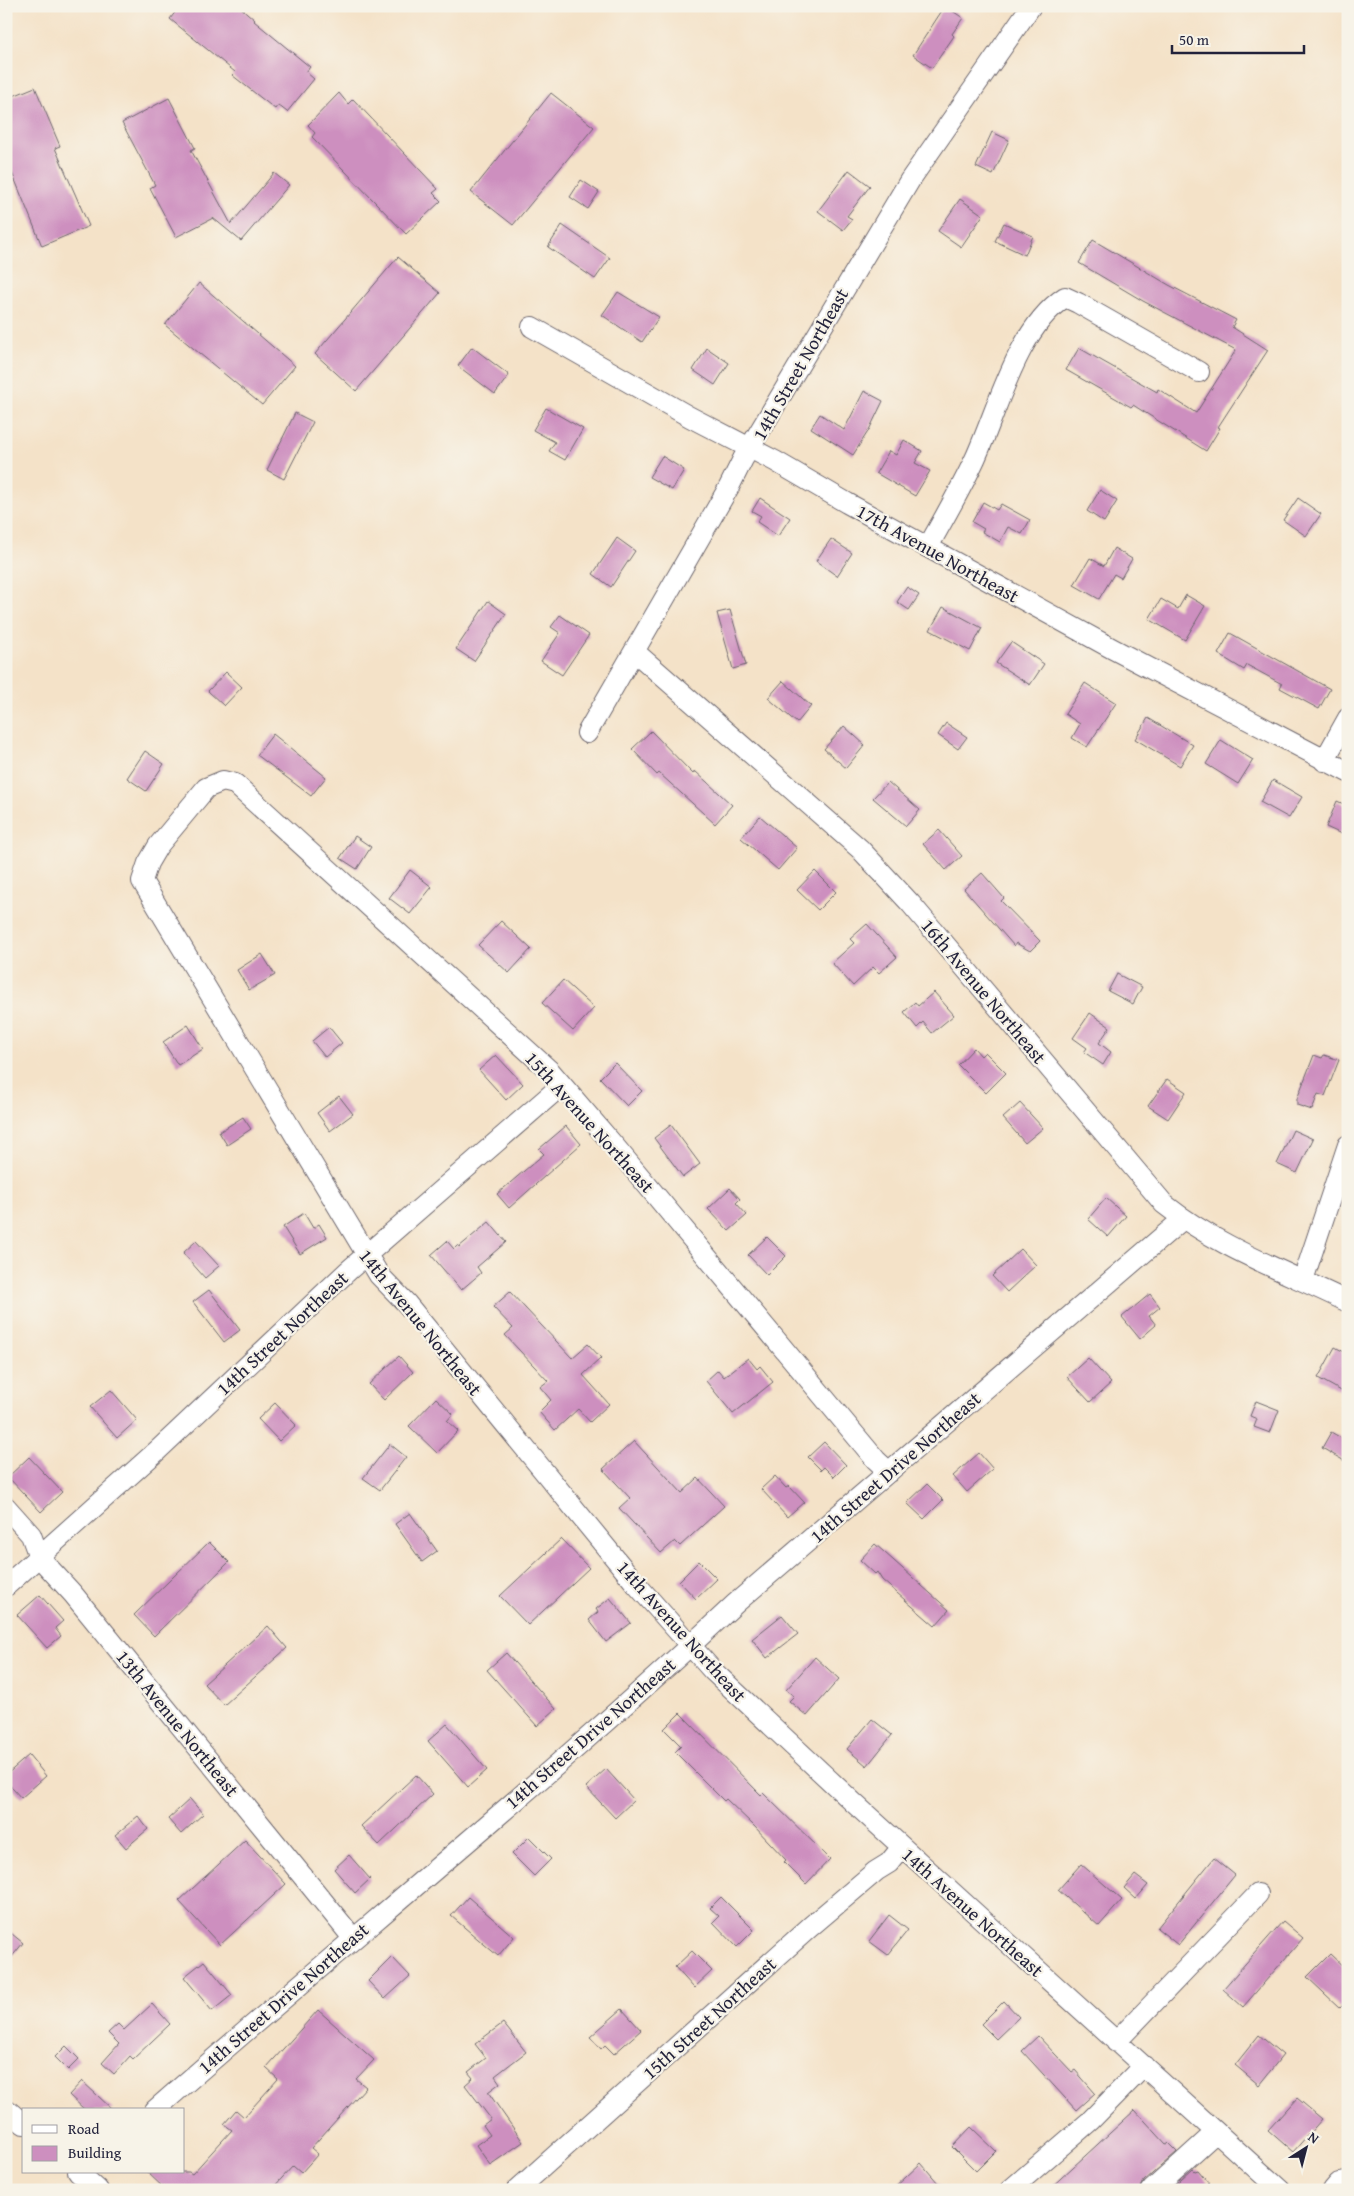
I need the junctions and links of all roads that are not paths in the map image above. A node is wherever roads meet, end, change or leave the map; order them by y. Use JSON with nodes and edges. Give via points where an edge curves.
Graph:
{"nodes":[{"id":1,"x":1031,"y":6,"type":"edge"},
{"id":2,"x":532,"y":327,"type":"dead end"},
{"id":3,"x":1199,"y":372,"type":"dead end"},
{"id":4,"x":750,"y":448,"type":"junction"},
{"id":5,"x":928,"y":547,"type":"junction"},
{"id":6,"x":635,"y":652,"type":"junction"},
{"id":7,"x":1348,"y":718,"type":"edge"},
{"id":8,"x":587,"y":733,"type":"dead end"},
{"id":9,"x":1324,"y":761,"type":"junction"},
{"id":10,"x":1348,"y":772,"type":"edge"},
{"id":11,"x":235,"y":784,"type":"joint"},
{"id":12,"x":562,"y":1085,"type":"junction"},
{"id":13,"x":1348,"y":1145,"type":"edge"},
{"id":14,"x":1183,"y":1219,"type":"junction"},
{"id":15,"x":366,"y":1256,"type":"junction"},
{"id":16,"x":1303,"y":1280,"type":"junction"},
{"id":17,"x":1348,"y":1302,"type":"edge"},
{"id":18,"x":889,"y":1472,"type":"junction"},
{"id":19,"x":6,"y":1506,"type":"edge"},
{"id":20,"x":39,"y":1557,"type":"junction"},
{"id":21,"x":6,"y":1586,"type":"edge"},
{"id":22,"x":690,"y":1645,"type":"junction"},
{"id":23,"x":902,"y":1847,"type":"junction"},
{"id":24,"x":1258,"y":1894,"type":"dead end"},
{"id":25,"x":353,"y":1938,"type":"junction"},
{"id":26,"x":1116,"y":2042,"type":"junction"},
{"id":27,"x":1144,"y":2066,"type":"junction"},
{"id":28,"x":157,"y":2108,"type":"edge"},
{"id":29,"x":6,"y":2109,"type":"edge"},
{"id":30,"x":22,"y":2122,"type":"edge"},
{"id":31,"x":1216,"y":2132,"type":"junction"},
{"id":32,"x":81,"y":2174,"type":"edge"},
{"id":33,"x":1348,"y":2182,"type":"edge"},
{"id":34,"x":98,"y":2190,"type":"edge"},
{"id":35,"x":517,"y":2190,"type":"edge"},
{"id":36,"x":1010,"y":2190,"type":"edge"},
{"id":37,"x":1152,"y":2190,"type":"edge"},
{"id":38,"x":1280,"y":2190,"type":"edge"},
{"id":39,"x":1333,"y":2190,"type":"edge"}],
"edges":[{"from":1,"to":4,"type":"street","name":"14th Street Northeast","via":[[910,180]]},
{"from":2,"to":4,"type":"street","name":"17th Avenue Northeast"},
{"from":3,"to":5,"type":"street","via":[[1065,297],[1053,305],[1029,338],[1003,384],[975,458]]},
{"from":4,"to":5,"type":"street","name":"17th Avenue Northeast"},
{"from":4,"to":6,"type":"street","name":"14th Street Northeast"},
{"from":5,"to":9,"type":"street","name":"17th Avenue Northeast"},
{"from":6,"to":8,"type":"street","name":"14th Street Northeast"},
{"from":6,"to":14,"type":"street","name":"16th Avenue Northeast","via":[[860,849],[911,904],[1146,1185]]},
{"from":7,"to":9,"type":"street"},
{"from":9,"to":10,"type":"street","name":"17th Avenue Northeast"},
{"from":11,"to":12,"type":"street","name":"15th Avenue Northeast"},
{"from":11,"to":15,"type":"street","name":"14th Avenue Northeast","via":[[223,781],[206,788],[158,846],[142,881]]},
{"from":12,"to":15,"type":"street","name":"14th Street Northeast"},
{"from":12,"to":18,"type":"street","name":"15th Avenue Northeast"},
{"from":13,"to":16,"type":"street"},
{"from":14,"to":16,"type":"street","name":"16th Avenue Northeast","via":[[1251,1258]]},
{"from":14,"to":18,"type":"street","name":"14th Street Drive Northeast"},
{"from":15,"to":20,"type":"street","name":"14th Street Northeast"},
{"from":15,"to":22,"type":"street","name":"14th Avenue Northeast"},
{"from":16,"to":17,"type":"street","name":"16th Avenue Northeast"},
{"from":18,"to":22,"type":"street","name":"14th Street Drive Northeast"},
{"from":19,"to":20,"type":"street","name":"13th Avenue Northeast","via":[[31,1535]]},
{"from":20,"to":21,"type":"street","name":"14th Street Northeast"},
{"from":20,"to":25,"type":"street","name":"13th Avenue Northeast","via":[[73,1594]]},
{"from":22,"to":23,"type":"street","name":"14th Avenue Northeast","via":[[713,1671]]},
{"from":22,"to":25,"type":"street","name":"14th Street Drive Northeast"},
{"from":23,"to":26,"type":"street","name":"14th Avenue Northeast"},
{"from":23,"to":35,"type":"street","name":"15th Street Northeast","via":[[889,1863],[818,1921]]},
{"from":24,"to":26,"type":"street"},
{"from":25,"to":28,"type":"street","name":"14th Street Drive Northeast"},
{"from":26,"to":27,"type":"street","name":"14th Avenue Northeast"},
{"from":27,"to":31,"type":"street","name":"14th Avenue Northeast"},
{"from":27,"to":36,"type":"street","via":[[1090,2121]]},
{"from":29,"to":30,"type":"street"},
{"from":31,"to":37,"type":"street"},
{"from":31,"to":38,"type":"street","name":"14th Avenue Northeast"},
{"from":32,"to":34,"type":"street"},
{"from":33,"to":39,"type":"street","via":[[1339,2183]]}]}
